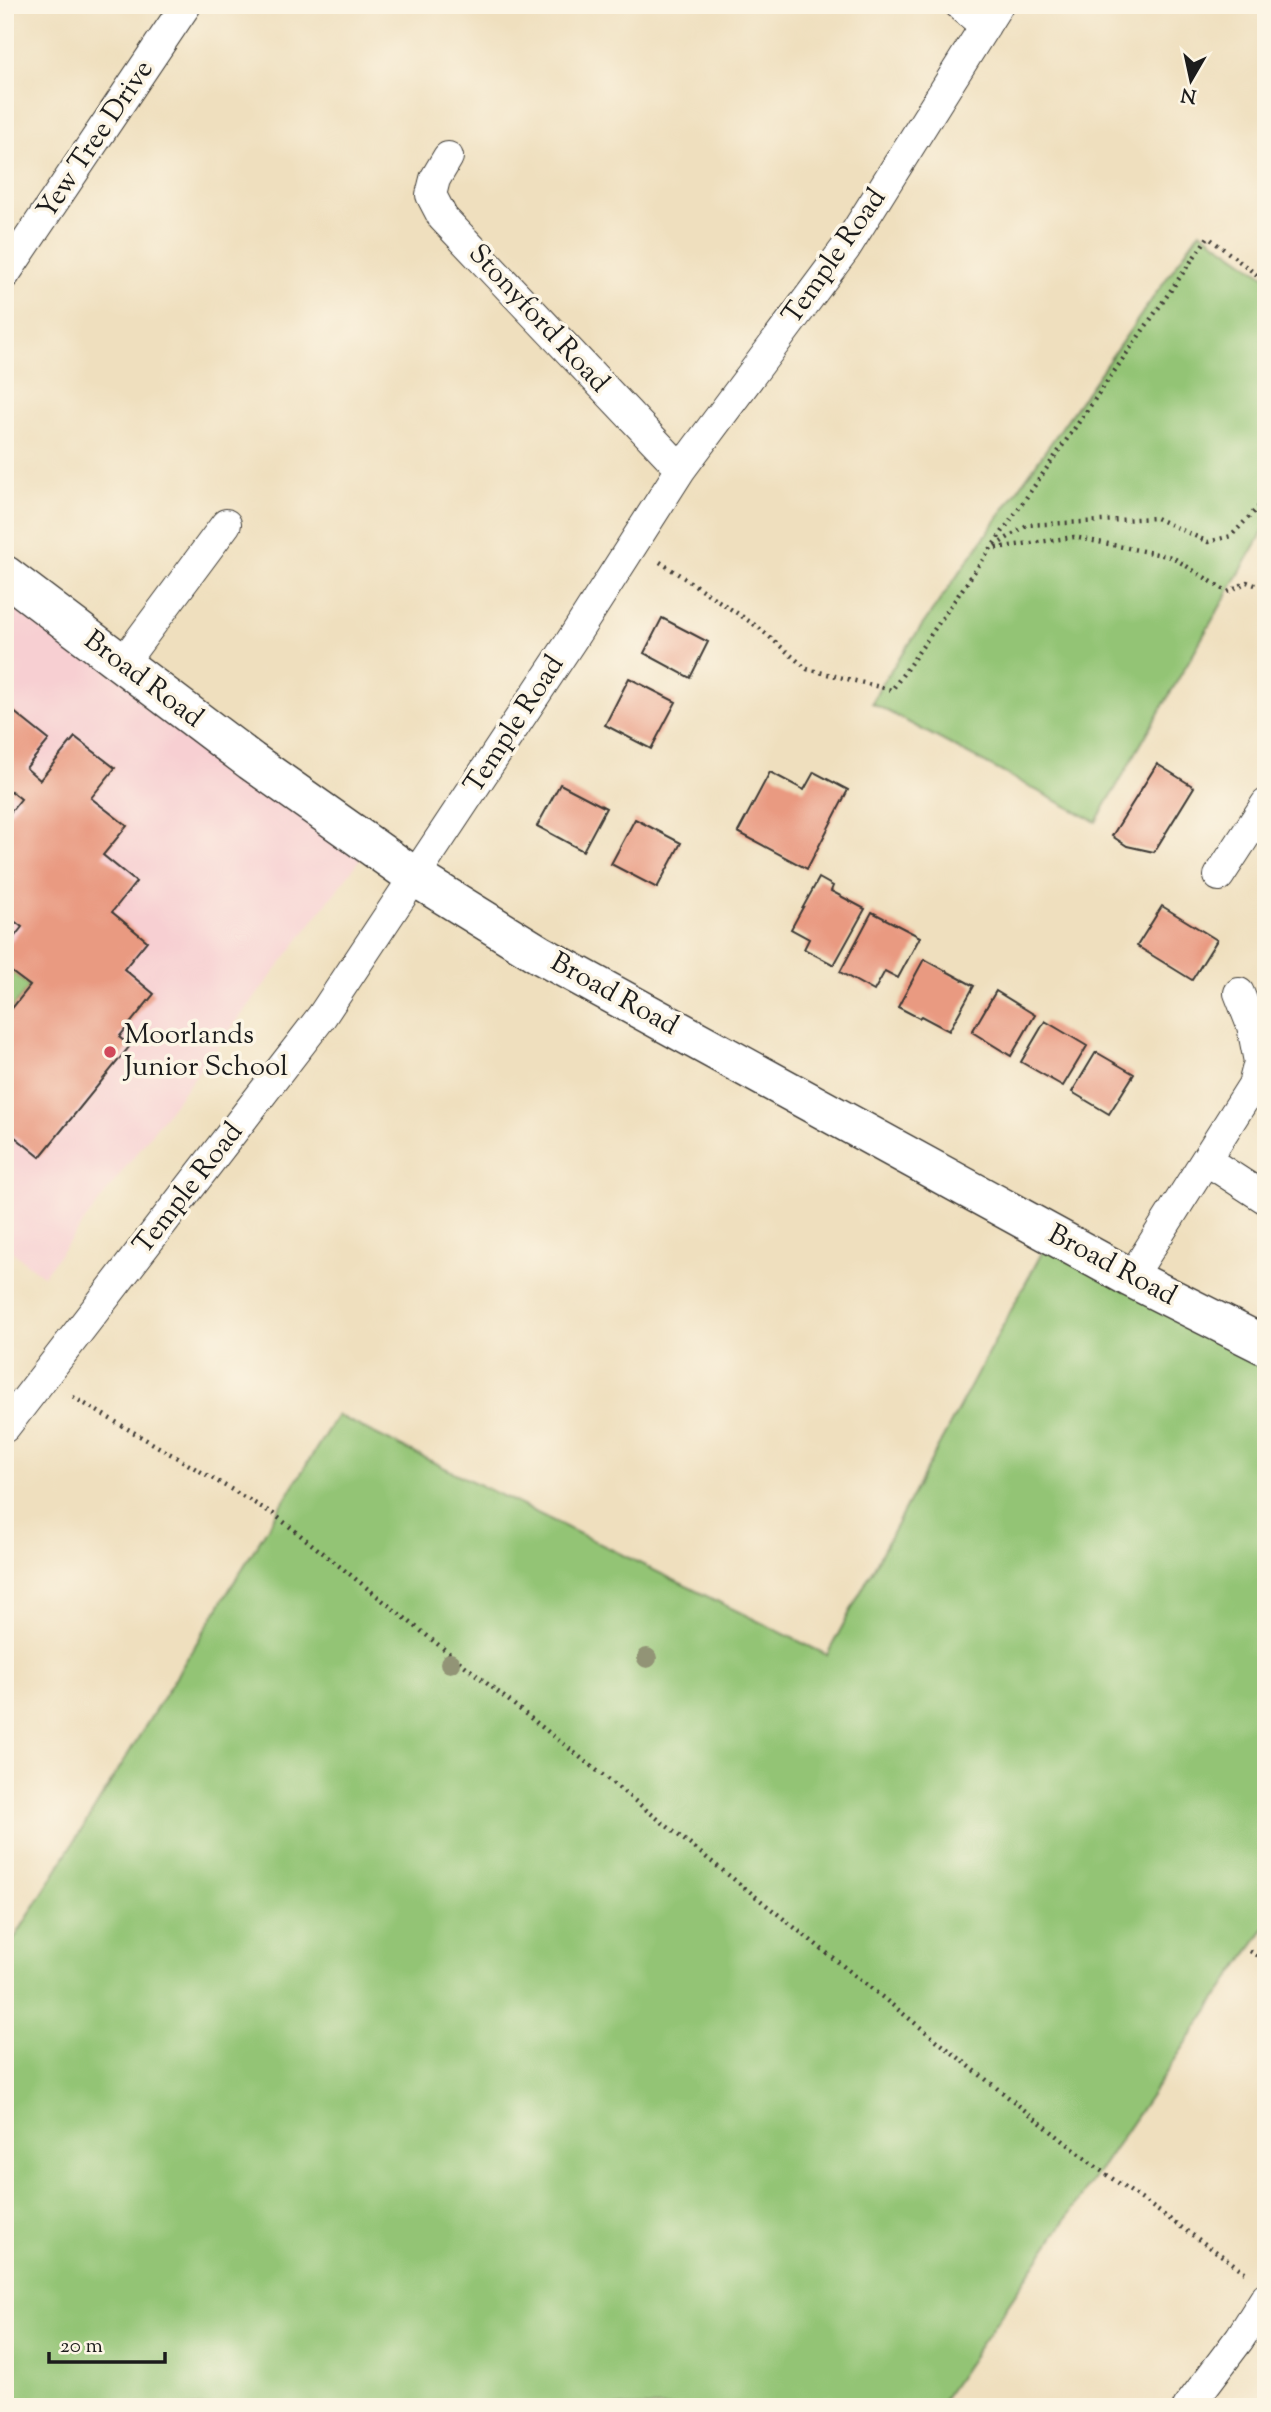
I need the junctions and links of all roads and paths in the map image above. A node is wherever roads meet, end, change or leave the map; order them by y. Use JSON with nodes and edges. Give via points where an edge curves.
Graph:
{"nodes":[{"id":1,"x":186,"y":5,"type":"edge"},
{"id":2,"x":960,"y":5,"type":"edge"},
{"id":3,"x":991,"y":16,"type":"edge"},
{"id":4,"x":448,"y":157,"type":"dead end"},
{"id":5,"x":5,"y":274,"type":"edge"},
{"id":6,"x":1266,"y":282,"type":"edge"},
{"id":7,"x":681,"y":469,"type":"junction"},
{"id":8,"x":1266,"y":499,"type":"edge"},
{"id":9,"x":225,"y":523,"type":"dead end"},
{"id":10,"x":633,"y":544,"type":"junction"},
{"id":11,"x":991,"y":549,"type":"junction"},
{"id":12,"x":5,"y":575,"type":"edge"},
{"id":13,"x":1266,"y":589,"type":"edge"},
{"id":14,"x":122,"y":664,"type":"junction"},
{"id":15,"x":1266,"y":804,"type":"edge"},
{"id":16,"x":1219,"y":876,"type":"dead end"},
{"id":17,"x":415,"y":877,"type":"junction"},
{"id":18,"x":1239,"y":993,"type":"dead end"},
{"id":19,"x":1206,"y":1160,"type":"junction"},
{"id":20,"x":1266,"y":1199,"type":"edge"},
{"id":21,"x":1131,"y":1278,"type":"junction"},
{"id":22,"x":1266,"y":1346,"type":"edge"},
{"id":23,"x":42,"y":1379,"type":"junction"},
{"id":24,"x":5,"y":1427,"type":"edge"},
{"id":25,"x":1250,"y":1951,"type":"dead end"},
{"id":26,"x":1266,"y":1960,"type":"edge"},
{"id":27,"x":1260,"y":2288,"type":"edge"},
{"id":28,"x":1188,"y":2407,"type":"edge"}],
"edges":[{"from":1,"to":5,"type":"street","name":"Yew Tree Drive"},
{"from":2,"to":3,"type":"street"},
{"from":3,"to":7,"type":"street","name":"Temple Road","via":[[845,249]]},
{"from":4,"to":7,"type":"street","name":"Stonyford Road","via":[[431,195],[443,218]]},
{"from":6,"to":11,"type":"path","via":[[1208,237]]},
{"from":7,"to":10,"type":"street","name":"Temple Road"},
{"from":8,"to":11,"type":"path","via":[[1231,536],[1208,541],[1156,518],[1027,525]]},
{"from":9,"to":14,"type":"street"},
{"from":10,"to":11,"type":"path","via":[[758,627],[807,669],[892,690]]},
{"from":10,"to":17,"type":"street","name":"Temple Road"},
{"from":11,"to":13,"type":"path","via":[[1074,537],[1172,557],[1228,592],[1247,582]]},
{"from":12,"to":14,"type":"street","name":"Broad Road"},
{"from":14,"to":17,"type":"street","name":"Broad Road"},
{"from":15,"to":16,"type":"street"},
{"from":17,"to":21,"type":"street","name":"Broad Road","via":[[539,954]]},
{"from":17,"to":23,"type":"street","name":"Temple Road","via":[[322,1016]]},
{"from":18,"to":19,"type":"street","via":[[1259,1062],[1253,1086]]},
{"from":19,"to":20,"type":"street"},
{"from":19,"to":21,"type":"street"},
{"from":21,"to":22,"type":"street","name":"Broad Road"},
{"from":23,"to":24,"type":"street","name":"Temple Road"},
{"from":23,"to":27,"type":"path","via":[[275,1515],[1100,2170]]},
{"from":25,"to":26,"type":"path"},
{"from":27,"to":28,"type":"street","via":[[1240,2338]]}]}
